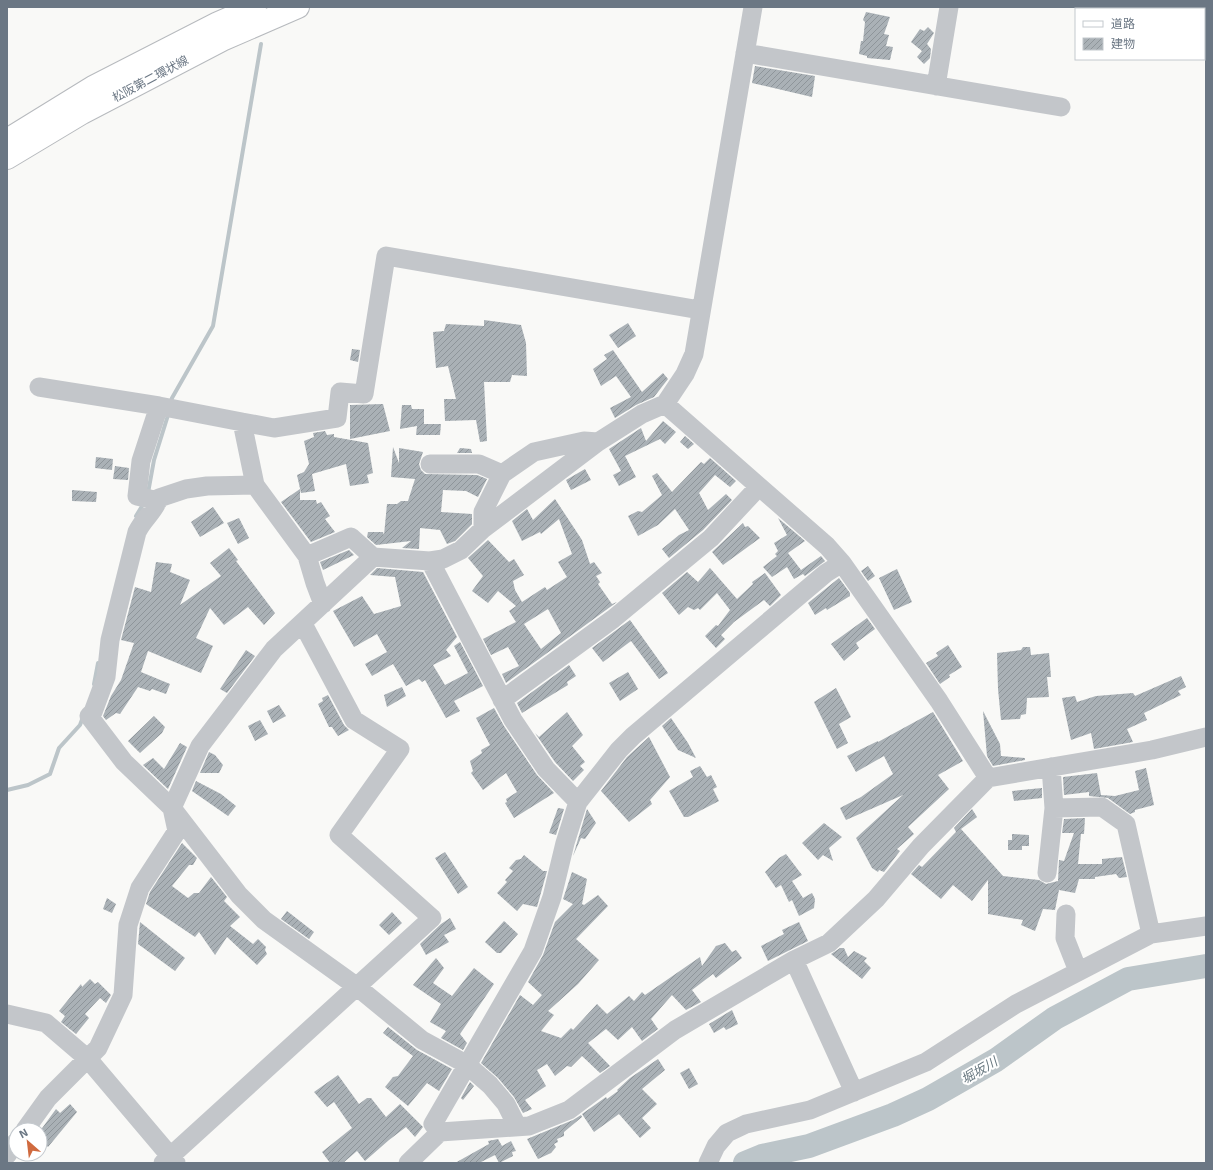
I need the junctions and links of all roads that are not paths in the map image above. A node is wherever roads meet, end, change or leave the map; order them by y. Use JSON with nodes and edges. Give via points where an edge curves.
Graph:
{"nodes":[{"id":1,"x":255,"y":7,"type":"edge"},
{"id":2,"x":298,"y":7,"type":"edge"},
{"id":3,"x":753,"y":7,"type":"edge"},
{"id":4,"x":948,"y":7,"type":"edge"},
{"id":5,"x":745,"y":53,"type":"junction"},
{"id":6,"x":936,"y":86,"type":"junction"},
{"id":7,"x":1061,"y":107,"type":"dead end"},
{"id":8,"x":7,"y":140,"type":"edge"},
{"id":9,"x":7,"y":158,"type":"edge"},
{"id":10,"x":700,"y":310,"type":"junction"},
{"id":11,"x":39,"y":387,"type":"dead end"},
{"id":12,"x":665,"y":404,"type":"junction"},
{"id":13,"x":166,"y":407,"type":"junction"},
{"id":14,"x":242,"y":422,"type":"junction"},
{"id":15,"x":598,"y":442,"type":"junction"},
{"id":16,"x":430,"y":464,"type":"dead end"},
{"id":17,"x":502,"y":474,"type":"junction"},
{"id":18,"x":256,"y":485,"type":"junction"},
{"id":19,"x":757,"y":485,"type":"junction"},
{"id":20,"x":151,"y":499,"type":"junction"},
{"id":21,"x":483,"y":529,"type":"junction"},
{"id":22,"x":307,"y":556,"type":"junction"},
{"id":23,"x":373,"y":557,"type":"junction"},
{"id":24,"x":430,"y":561,"type":"junction"},
{"id":25,"x":842,"y":564,"type":"junction"},
{"id":26,"x":323,"y":604,"type":"junction"},
{"id":27,"x":303,"y":624,"type":"junction"},
{"id":28,"x":502,"y":700,"type":"junction"},
{"id":29,"x":1206,"y":737,"type":"edge"},
{"id":30,"x":1051,"y":767,"type":"junction"},
{"id":31,"x":988,"y":778,"type":"junction"},
{"id":32,"x":578,"y":802,"type":"junction"},
{"id":33,"x":172,"y":808,"type":"junction"},
{"id":34,"x":1054,"y":808,"type":"junction"},
{"id":35,"x":1047,"y":873,"type":"dead end"},
{"id":36,"x":1066,"y":914,"type":"dead end"},
{"id":37,"x":1206,"y":926,"type":"edge"},
{"id":38,"x":1150,"y":934,"type":"junction"},
{"id":39,"x":794,"y":960,"type":"junction"},
{"id":40,"x":1078,"y":971,"type":"junction"},
{"id":41,"x":356,"y":986,"type":"junction"},
{"id":42,"x":7,"y":1014,"type":"edge"},
{"id":43,"x":88,"y":1059,"type":"junction"},
{"id":44,"x":466,"y":1064,"type":"junction"},
{"id":45,"x":854,"y":1092,"type":"junction"},
{"id":46,"x":31,"y":1122,"type":"edge"},
{"id":47,"x":518,"y":1126,"type":"junction"},
{"id":48,"x":440,"y":1132,"type":"junction"},
{"id":49,"x":170,"y":1161,"type":"edge"},
{"id":50,"x":408,"y":1163,"type":"edge"},
{"id":51,"x":708,"y":1163,"type":"edge"}],
"edges":[{"from":1,"to":8,"type":"main road","name":"松阪第二環状線","via":[[218,23],[93,87]]},
{"from":2,"to":9,"type":"main road","name":"松阪第二環状線","via":[[215,44],[82,113]]},
{"from":3,"to":5,"type":"street"},
{"from":4,"to":6,"type":"street"},
{"from":5,"to":6,"type":"street"},
{"from":5,"to":10,"type":"street"},
{"from":6,"to":7,"type":"street"},
{"from":10,"to":12,"type":"street","via":[[694,354],[685,374]]},
{"from":10,"to":14,"type":"street","via":[[386,256],[364,394],[340,392],[337,418],[274,428]]},
{"from":11,"to":13,"type":"street"},
{"from":12,"to":15,"type":"street","via":[[642,414]]},
{"from":12,"to":19,"type":"street"},
{"from":13,"to":14,"type":"street"},
{"from":13,"to":20,"type":"street","via":[[141,461]]},
{"from":14,"to":18,"type":"street"},
{"from":15,"to":17,"type":"street","via":[[584,441],[534,452]]},
{"from":15,"to":21,"type":"street"},
{"from":16,"to":17,"type":"street","via":[[479,464]]},
{"from":17,"to":21,"type":"street","via":[[483,512]]},
{"from":18,"to":20,"type":"street","via":[[207,486]]},
{"from":18,"to":22,"type":"street"},
{"from":19,"to":25,"type":"street","via":[[827,546]]},
{"from":19,"to":28,"type":"street","via":[[753,493],[711,538],[612,620]]},
{"from":20,"to":33,"type":"street","via":[[154,509],[145,517],[137,532],[110,640],[106,677],[93,712],[89,716],[124,762]]},
{"from":21,"to":24,"type":"street","via":[[461,550],[442,559]]},
{"from":22,"to":23,"type":"street","via":[[351,537]]},
{"from":22,"to":26,"type":"street"},
{"from":23,"to":24,"type":"street"},
{"from":23,"to":26,"type":"street"},
{"from":24,"to":28,"type":"street"},
{"from":25,"to":31,"type":"street","via":[[939,702]]},
{"from":25,"to":32,"type":"street","via":[[826,573],[633,736]]},
{"from":26,"to":27,"type":"street"},
{"from":27,"to":33,"type":"street","via":[[274,649],[200,746]]},
{"from":27,"to":41,"type":"street","via":[[354,720],[400,749],[339,835],[432,918],[365,981]]},
{"from":28,"to":32,"type":"street","via":[[546,769]]},
{"from":29,"to":30,"type":"street","via":[[1152,750]]},
{"from":30,"to":31,"type":"street"},
{"from":30,"to":34,"type":"street"},
{"from":31,"to":39,"type":"street","via":[[921,846],[876,899],[830,942]]},
{"from":32,"to":44,"type":"street","via":[[552,897],[532,951]]},
{"from":33,"to":41,"type":"street","via":[[239,894],[264,920]]},
{"from":33,"to":43,"type":"street","via":[[178,831],[140,888],[128,925],[123,994],[98,1048]]},
{"from":34,"to":35,"type":"street"},
{"from":34,"to":38,"type":"street","via":[[1102,807],[1126,824]]},
{"from":36,"to":40,"type":"street","via":[[1065,938]]},
{"from":37,"to":38,"type":"street"},
{"from":38,"to":40,"type":"street"},
{"from":39,"to":45,"type":"street"},
{"from":39,"to":47,"type":"street","via":[[675,1030],[569,1110],[529,1126]]},
{"from":40,"to":45,"type":"street","via":[[1016,1004],[926,1062]]},
{"from":41,"to":44,"type":"street","via":[[422,1040]]},
{"from":41,"to":49,"type":"street"},
{"from":42,"to":43,"type":"street","via":[[46,1023]]},
{"from":43,"to":46,"type":"street","via":[[48,1098]]},
{"from":43,"to":49,"type":"street"},
{"from":44,"to":47,"type":"street","via":[[490,1085],[506,1104]]},
{"from":44,"to":48,"type":"street","via":[[433,1124]]},
{"from":45,"to":51,"type":"street","via":[[810,1110],[746,1124],[727,1133],[716,1146]]},
{"from":47,"to":48,"type":"street"},
{"from":48,"to":50,"type":"street"}]}
